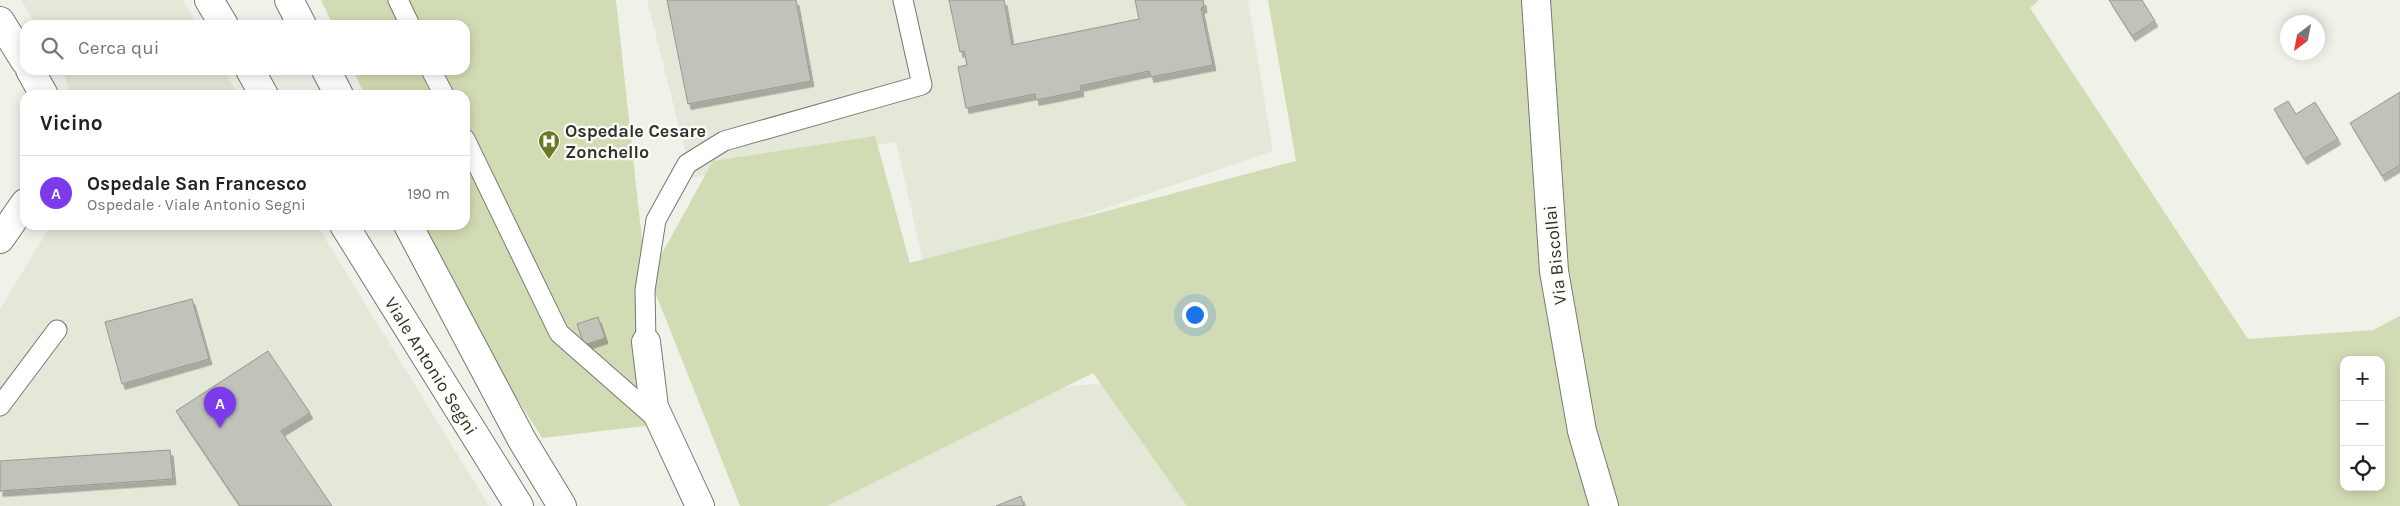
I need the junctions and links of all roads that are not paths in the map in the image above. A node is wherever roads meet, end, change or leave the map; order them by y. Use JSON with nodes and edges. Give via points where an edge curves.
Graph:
{"nodes":[{"id":1,"x":209,"y":0,"type":"edge"},
{"id":2,"x":290,"y":0,"type":"edge"},
{"id":3,"x":398,"y":0,"type":"edge"},
{"id":4,"x":903,"y":0,"type":"edge"},
{"id":5,"x":1536,"y":0,"type":"edge"},
{"id":6,"x":221,"y":20,"type":"edge"},
{"id":7,"x":300,"y":20,"type":"edge"},
{"id":8,"x":408,"y":20,"type":"edge"},
{"id":9,"x":0,"y":21,"type":"edge"},
{"id":10,"x":20,"y":53,"type":"edge"},
{"id":11,"x":33,"y":75,"type":"edge"},
{"id":12,"x":253,"y":75,"type":"edge"},
{"id":13,"x":329,"y":75,"type":"edge"},
{"id":14,"x":434,"y":75,"type":"edge"},
{"id":15,"x":41,"y":90,"type":"edge"},
{"id":16,"x":261,"y":90,"type":"edge"},
{"id":17,"x":336,"y":90,"type":"edge"},
{"id":18,"x":441,"y":90,"type":"edge"},
{"id":19,"x":470,"y":150,"type":"edge"},
{"id":20,"x":20,"y":210,"type":"edge"},
{"id":21,"x":347,"y":230,"type":"edge"},
{"id":22,"x":411,"y":230,"type":"edge"},
{"id":23,"x":0,"y":238,"type":"edge"},
{"id":24,"x":57,"y":330,"type":"dead end"},
{"id":25,"x":646,"y":342,"type":"joint"},
{"id":26,"x":0,"y":406,"type":"edge"},
{"id":27,"x":662,"y":424,"type":"junction"},
{"id":28,"x":518,"y":506,"type":"edge"},
{"id":29,"x":562,"y":506,"type":"edge"},
{"id":30,"x":700,"y":506,"type":"edge"},
{"id":31,"x":1604,"y":506,"type":"edge"}],
"edges":[{"from":1,"to":6,"type":"street"},
{"from":2,"to":7,"type":"street"},
{"from":3,"to":8,"type":"lane"},
{"from":4,"to":25,"type":"lane","via":[[922,85],[724,141],[687,164],[656,220],[645,290]]},
{"from":5,"to":31,"type":"street","name":"Via Biscollai","via":[[1554,271],[1582,431]]},
{"from":9,"to":10,"type":"street"},
{"from":11,"to":15,"type":"street"},
{"from":12,"to":16,"type":"street"},
{"from":13,"to":17,"type":"street"},
{"from":14,"to":18,"type":"lane"},
{"from":19,"to":27,"type":"lane","via":[[559,333]]},
{"from":20,"to":23,"type":"street"},
{"from":21,"to":28,"type":"street","name":"Viale Antonio Segni"},
{"from":22,"to":29,"type":"street","via":[[522,440]]},
{"from":24,"to":26,"type":"lane"},
{"from":25,"to":27,"type":"street","via":[[654,407]]},
{"from":27,"to":30,"type":"street"}]}
